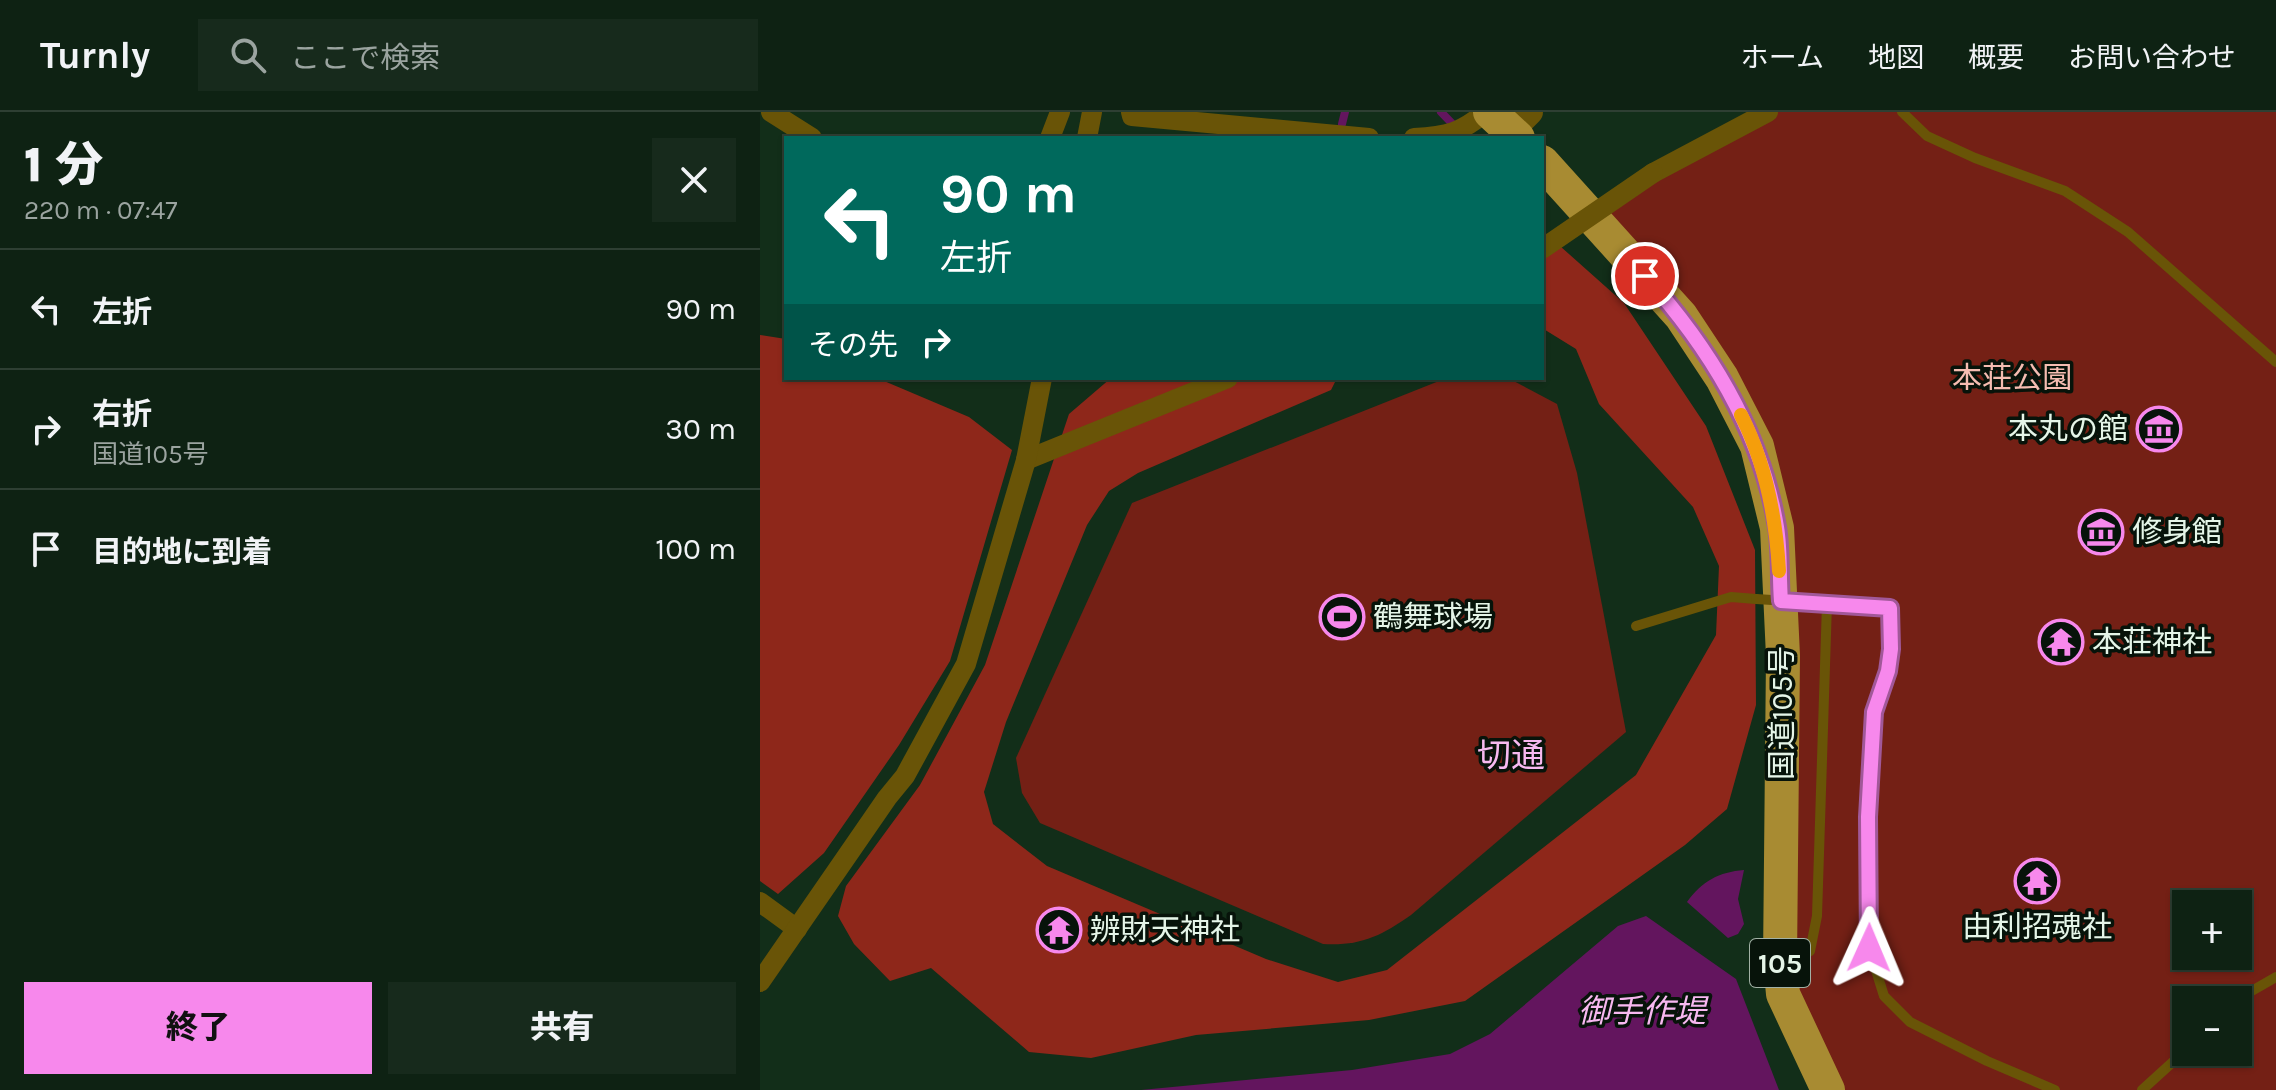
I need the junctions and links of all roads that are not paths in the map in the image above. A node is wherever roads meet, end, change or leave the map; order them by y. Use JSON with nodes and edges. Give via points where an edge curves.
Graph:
{"nodes":[{"id":1,"x":771,"y":112,"type":"edge"},
{"id":2,"x":1060,"y":112,"type":"edge"},
{"id":3,"x":1092,"y":112,"type":"edge"},
{"id":4,"x":1131,"y":112,"type":"edge"},
{"id":5,"x":1768,"y":112,"type":"edge"},
{"id":6,"x":1902,"y":112,"type":"edge"},
{"id":7,"x":1500,"y":122,"type":"edge"},
{"id":8,"x":809,"y":136,"type":"edge"},
{"id":9,"x":1051,"y":136,"type":"edge"},
{"id":10,"x":1087,"y":136,"type":"edge"},
{"id":11,"x":1347,"y":136,"type":"edge"},
{"id":12,"x":1448,"y":136,"type":"edge"},
{"id":13,"x":1544,"y":164,"type":"edge"},
{"id":14,"x":1544,"y":248,"type":"edge"},
{"id":15,"x":2276,"y":362,"type":"edge"},
{"id":16,"x":1042,"y":380,"type":"edge"},
{"id":17,"x":1223,"y":380,"type":"edge"},
{"id":18,"x":1026,"y":460,"type":"junction"},
{"id":19,"x":1781,"y":601,"type":"junction"},
{"id":20,"x":1827,"y":603,"type":"junction"},
{"id":21,"x":1636,"y":626,"type":"dead end"},
{"id":22,"x":760,"y":902,"type":"edge"},
{"id":23,"x":797,"y":929,"type":"junction"},
{"id":24,"x":1810,"y":951,"type":"dead end"},
{"id":25,"x":2276,"y":977,"type":"edge"},
{"id":26,"x":760,"y":982,"type":"edge"},
{"id":27,"x":2252,"y":991,"type":"edge"},
{"id":28,"x":2172,"y":1063,"type":"edge"},
{"id":29,"x":1828,"y":1090,"type":"edge"},
{"id":30,"x":2055,"y":1090,"type":"edge"},
{"id":31,"x":2142,"y":1090,"type":"edge"}],
"edges":[{"from":1,"to":8,"type":"street"},
{"from":2,"to":9,"type":"street"},
{"from":3,"to":10,"type":"street"},
{"from":4,"to":11,"type":"street"},
{"from":5,"to":14,"type":"street","bridge":true,"via":[[1653,173]]},
{"from":6,"to":15,"type":"lane","via":[[1927,136],[2065,191],[2128,232]]},
{"from":7,"to":12,"type":"street"},
{"from":13,"to":19,"type":"highway","name":"国道105号","number":"105","via":[[1681,316],[1722,378],[1757,446],[1777,528]]},
{"from":16,"to":18,"type":"street"},
{"from":17,"to":18,"type":"street"},
{"from":18,"to":23,"type":"street","via":[[966,664],[905,776]]},
{"from":19,"to":20,"type":"lane"},
{"from":19,"to":21,"type":"lane","via":[[1731,597]]},
{"from":19,"to":29,"type":"highway","name":"国道105号","number":"105","via":[[1783,994]]},
{"from":20,"to":24,"type":"lane","via":[[1817,916]]},
{"from":20,"to":30,"type":"lane","via":[[1890,608],[1891,649],[1874,712],[1868,817],[1869,948],[1884,996],[1910,1022]]},
{"from":22,"to":23,"type":"street"},
{"from":23,"to":26,"type":"street"},
{"from":25,"to":27,"type":"lane"},
{"from":28,"to":31,"type":"lane"}]}
